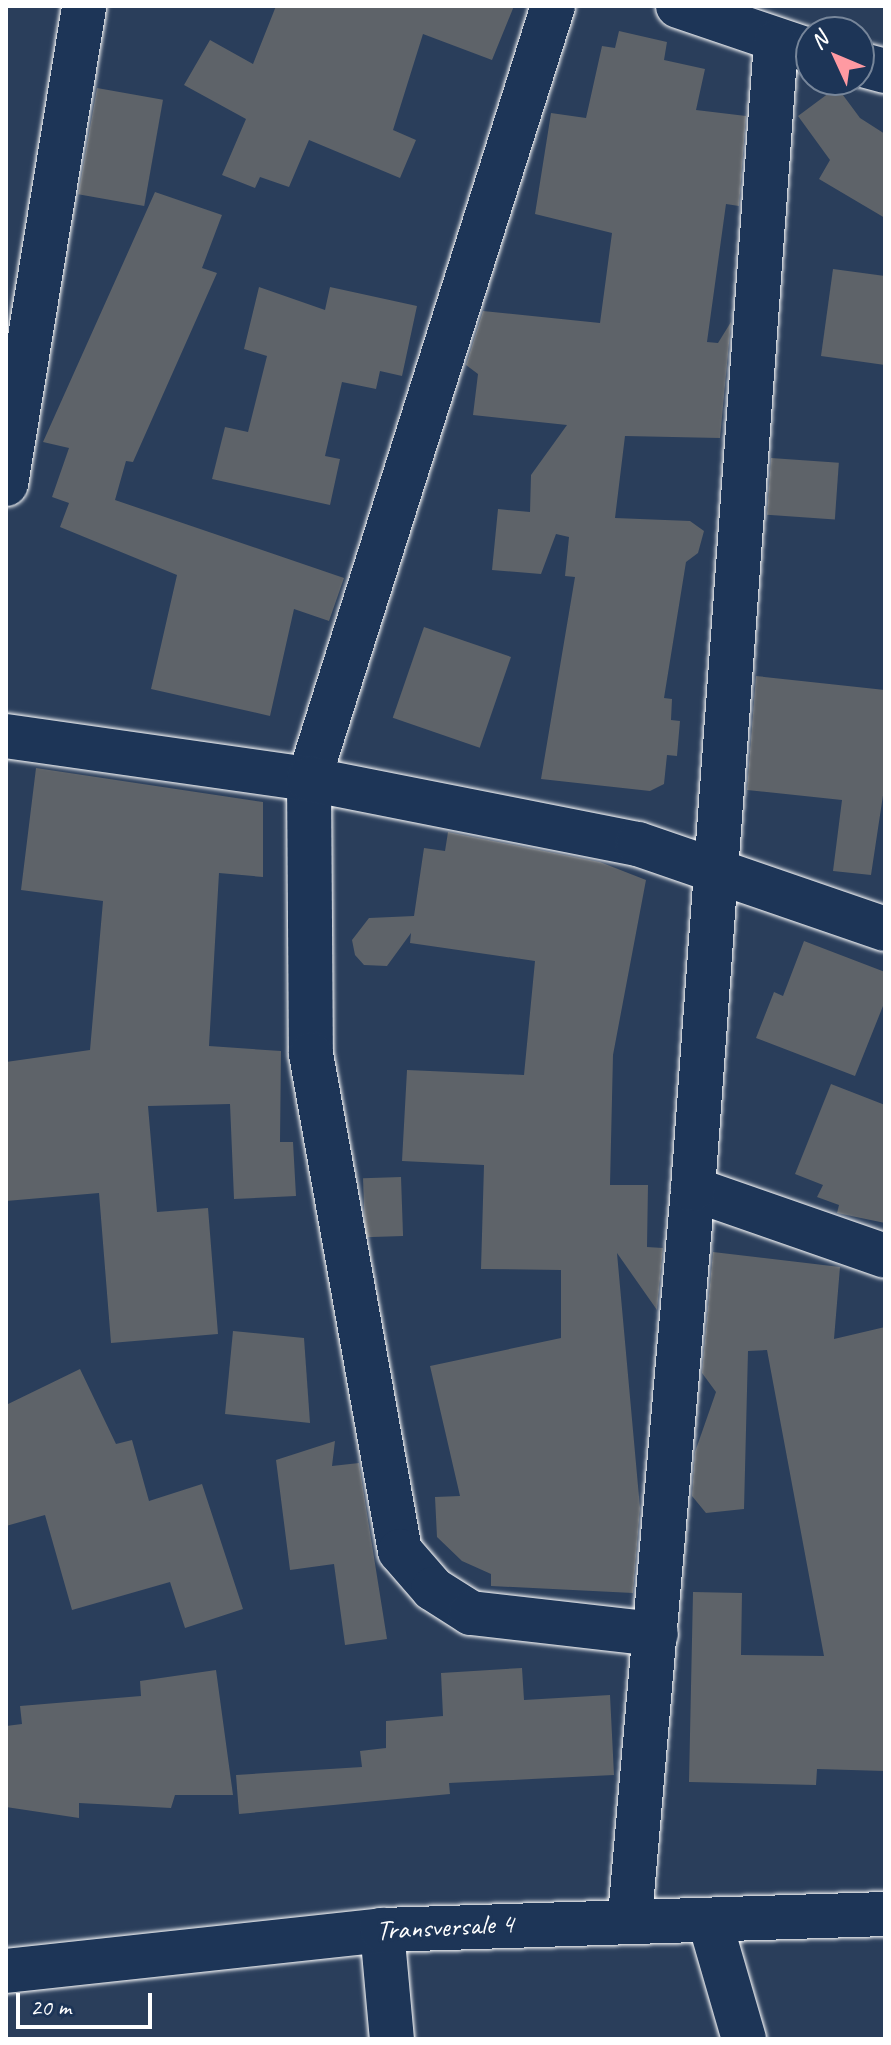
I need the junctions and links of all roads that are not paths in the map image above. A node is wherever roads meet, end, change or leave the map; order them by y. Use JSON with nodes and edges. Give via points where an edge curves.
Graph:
{"nodes":[{"id":1,"x":84,"y":6,"type":"edge"},
{"id":2,"x":553,"y":6,"type":"edge"},
{"id":3,"x":678,"y":6,"type":"edge"},
{"id":4,"x":794,"y":47,"type":"edge"},
{"id":5,"x":6,"y":484,"type":"edge"},
{"id":6,"x":6,"y":736,"type":"edge"},
{"id":7,"x":309,"y":779,"type":"junction"},
{"id":8,"x":716,"y":871,"type":"junction"},
{"id":9,"x":885,"y":929,"type":"edge"},
{"id":10,"x":693,"y":1189,"type":"junction"},
{"id":11,"x":885,"y":1256,"type":"edge"},
{"id":12,"x":656,"y":1634,"type":"junction"},
{"id":13,"x":885,"y":1914,"type":"edge"},
{"id":14,"x":630,"y":1917,"type":"junction"},
{"id":15,"x":710,"y":1922,"type":"junction"},
{"id":16,"x":382,"y":1930,"type":"junction"},
{"id":17,"x":6,"y":1971,"type":"edge"},
{"id":18,"x":392,"y":2039,"type":"edge"},
{"id":19,"x":744,"y":2039,"type":"edge"}],
"edges":[{"from":1,"to":5,"type":"street"},
{"from":2,"to":7,"type":"street"},
{"from":3,"to":4,"type":"street"},
{"from":4,"to":8,"type":"street"},
{"from":6,"to":7,"type":"street"},
{"from":7,"to":8,"type":"street","via":[[638,844]]},
{"from":7,"to":12,"type":"street","via":[[311,1054],[400,1551],[433,1589],[471,1613]]},
{"from":8,"to":9,"type":"street"},
{"from":8,"to":10,"type":"street"},
{"from":10,"to":11,"type":"street"},
{"from":10,"to":12,"type":"street"},
{"from":12,"to":14,"type":"street"},
{"from":13,"to":15,"type":"street","name":"Transversale 4"},
{"from":14,"to":15,"type":"street","name":"Transversale 4"},
{"from":14,"to":16,"type":"street","name":"Transversale 4"},
{"from":15,"to":19,"type":"street"},
{"from":16,"to":17,"type":"street","name":"Transversale 4"},
{"from":16,"to":18,"type":"street"}]}
